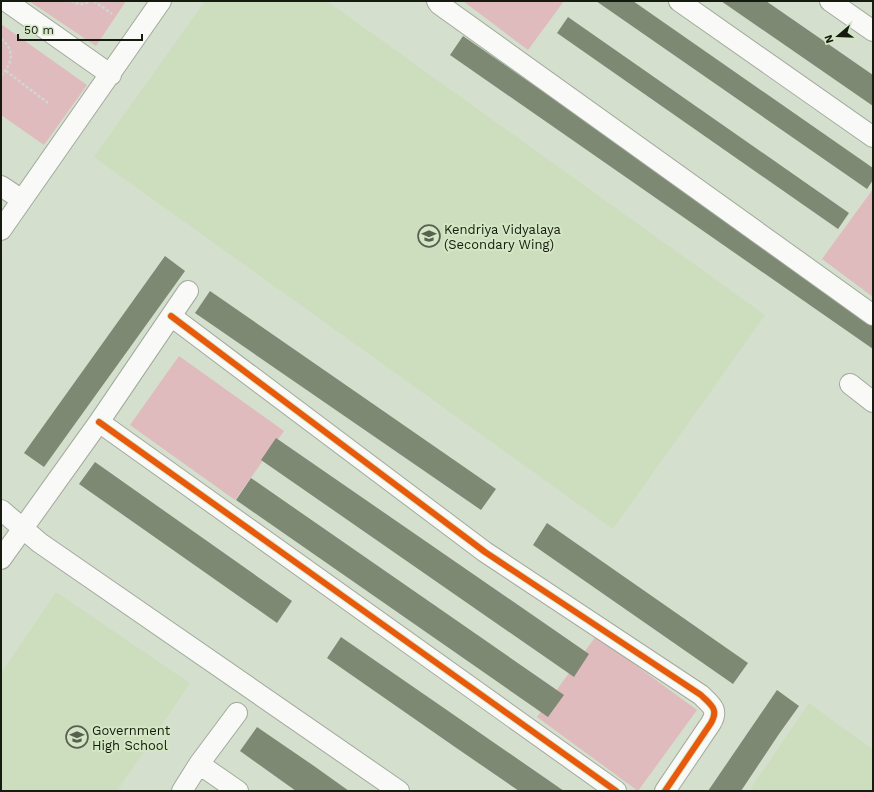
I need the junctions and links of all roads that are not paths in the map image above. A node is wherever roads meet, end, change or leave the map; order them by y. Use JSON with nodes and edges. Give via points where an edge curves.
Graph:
{"nodes":[{"id":1,"x":6,"y":1,"type":"edge"},
{"id":2,"x":162,"y":1,"type":"edge"},
{"id":3,"x":437,"y":1,"type":"edge"},
{"id":4,"x":679,"y":1,"type":"edge"},
{"id":5,"x":830,"y":1,"type":"edge"},
{"id":6,"x":873,"y":31,"type":"edge"},
{"id":7,"x":110,"y":75,"type":"junction"},
{"id":8,"x":873,"y":138,"type":"edge"},
{"id":9,"x":1,"y":186,"type":"edge"},
{"id":10,"x":22,"y":200,"type":"junction"},
{"id":11,"x":1,"y":230,"type":"edge"},
{"id":12,"x":188,"y":291,"type":"dead end"},
{"id":13,"x":873,"y":315,"type":"edge"},
{"id":14,"x":171,"y":316,"type":"junction"},
{"id":15,"x":850,"y":384,"type":"dead end"},
{"id":16,"x":873,"y":402,"type":"edge"},
{"id":17,"x":99,"y":422,"type":"junction"},
{"id":18,"x":1,"y":510,"type":"edge"},
{"id":19,"x":23,"y":529,"type":"junction"},
{"id":20,"x":1,"y":559,"type":"edge"},
{"id":21,"x":237,"y":713,"type":"dead end"},
{"id":22,"x":199,"y":764,"type":"junction"},
{"id":23,"x":182,"y":791,"type":"edge"},
{"id":24,"x":238,"y":791,"type":"edge"},
{"id":25,"x":399,"y":791,"type":"edge"},
{"id":26,"x":616,"y":791,"type":"edge"},
{"id":27,"x":665,"y":791,"type":"edge"}],
"edges":[{"from":1,"to":7,"type":"street"},
{"from":2,"to":7,"type":"street"},
{"from":3,"to":13,"type":"street"},
{"from":4,"to":8,"type":"street"},
{"from":5,"to":6,"type":"street"},
{"from":7,"to":10,"type":"street"},
{"from":9,"to":10,"type":"street"},
{"from":10,"to":11,"type":"street"},
{"from":12,"to":14,"type":"street"},
{"from":14,"to":17,"type":"street"},
{"from":14,"to":27,"type":"street","via":[[485,552],[701,695],[714,709],[715,716]]},
{"from":15,"to":16,"type":"street"},
{"from":17,"to":19,"type":"street"},
{"from":17,"to":26,"type":"street"},
{"from":18,"to":19,"type":"street"},
{"from":19,"to":20,"type":"street"},
{"from":19,"to":25,"type":"street"},
{"from":21,"to":22,"type":"street"},
{"from":22,"to":23,"type":"street"},
{"from":22,"to":24,"type":"street"}]}
